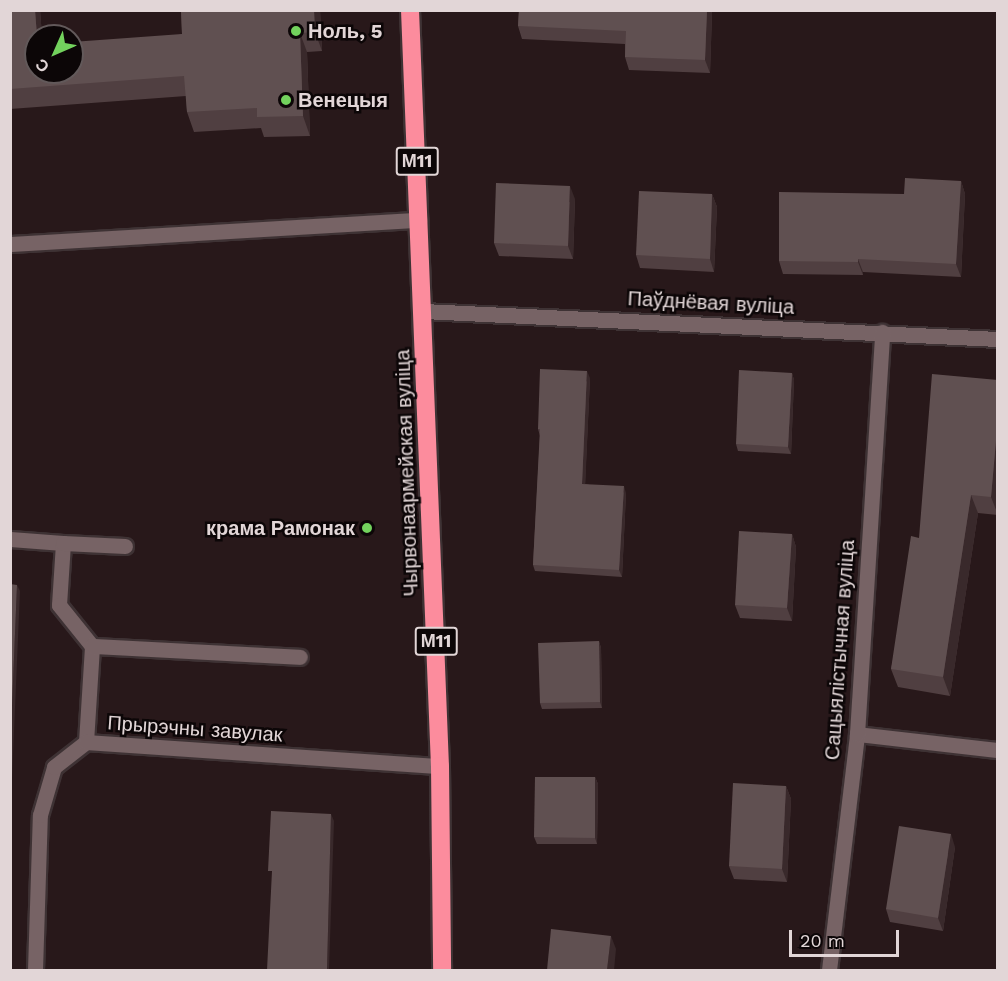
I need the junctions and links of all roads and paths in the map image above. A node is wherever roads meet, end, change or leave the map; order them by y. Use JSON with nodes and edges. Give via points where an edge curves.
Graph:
{"nodes":[{"id":1,"x":410,"y":10,"type":"edge"},
{"id":2,"x":419,"y":220,"type":"junction"},
{"id":3,"x":10,"y":244,"type":"edge"},
{"id":4,"x":423,"y":311,"type":"junction"},
{"id":5,"x":882,"y":332,"type":"junction"},
{"id":6,"x":998,"y":339,"type":"edge"},
{"id":7,"x":10,"y":539,"type":"edge"},
{"id":8,"x":63,"y":543,"type":"junction"},
{"id":9,"x":125,"y":546,"type":"dead end"},
{"id":10,"x":92,"y":646,"type":"junction"},
{"id":11,"x":300,"y":657,"type":"dead end"},
{"id":12,"x":857,"y":734,"type":"junction"},
{"id":13,"x":86,"y":742,"type":"junction"},
{"id":14,"x":998,"y":750,"type":"edge"},
{"id":15,"x":440,"y":766,"type":"junction"},
{"id":16,"x":35,"y":970,"type":"edge"},
{"id":17,"x":442,"y":970,"type":"edge"},
{"id":18,"x":829,"y":970,"type":"edge"}],
"edges":[{"from":1,"to":2,"type":"highway","name":"Чырвонаармейская вуліца","number":"М11"},
{"from":2,"to":3,"type":"street"},
{"from":2,"to":4,"type":"highway","name":"Чырвонаармейская вуліца","number":"М11"},
{"from":4,"to":5,"type":"street","name":"Паўднёвая вуліца"},
{"from":4,"to":15,"type":"highway","name":"Чырвонаармейская вуліца","number":"М11"},
{"from":5,"to":6,"type":"street","name":"Паўднёвая вуліца"},
{"from":5,"to":12,"type":"street","name":"Сацыялістычная вуліца"},
{"from":7,"to":8,"type":"street"},
{"from":8,"to":9,"type":"street"},
{"from":8,"to":10,"type":"street","via":[[59,605]]},
{"from":10,"to":11,"type":"street"},
{"from":10,"to":13,"type":"street"},
{"from":12,"to":14,"type":"street"},
{"from":12,"to":18,"type":"street","name":"Сацыялістычная вуліца"},
{"from":13,"to":15,"type":"street","name":"Прырэчны завулак"},
{"from":13,"to":16,"type":"street","name":"Прырэчны завулак","via":[[54,766],[40,815]]},
{"from":15,"to":17,"type":"highway","name":"Чырвонаармейская вуліца","number":"М11"}]}
